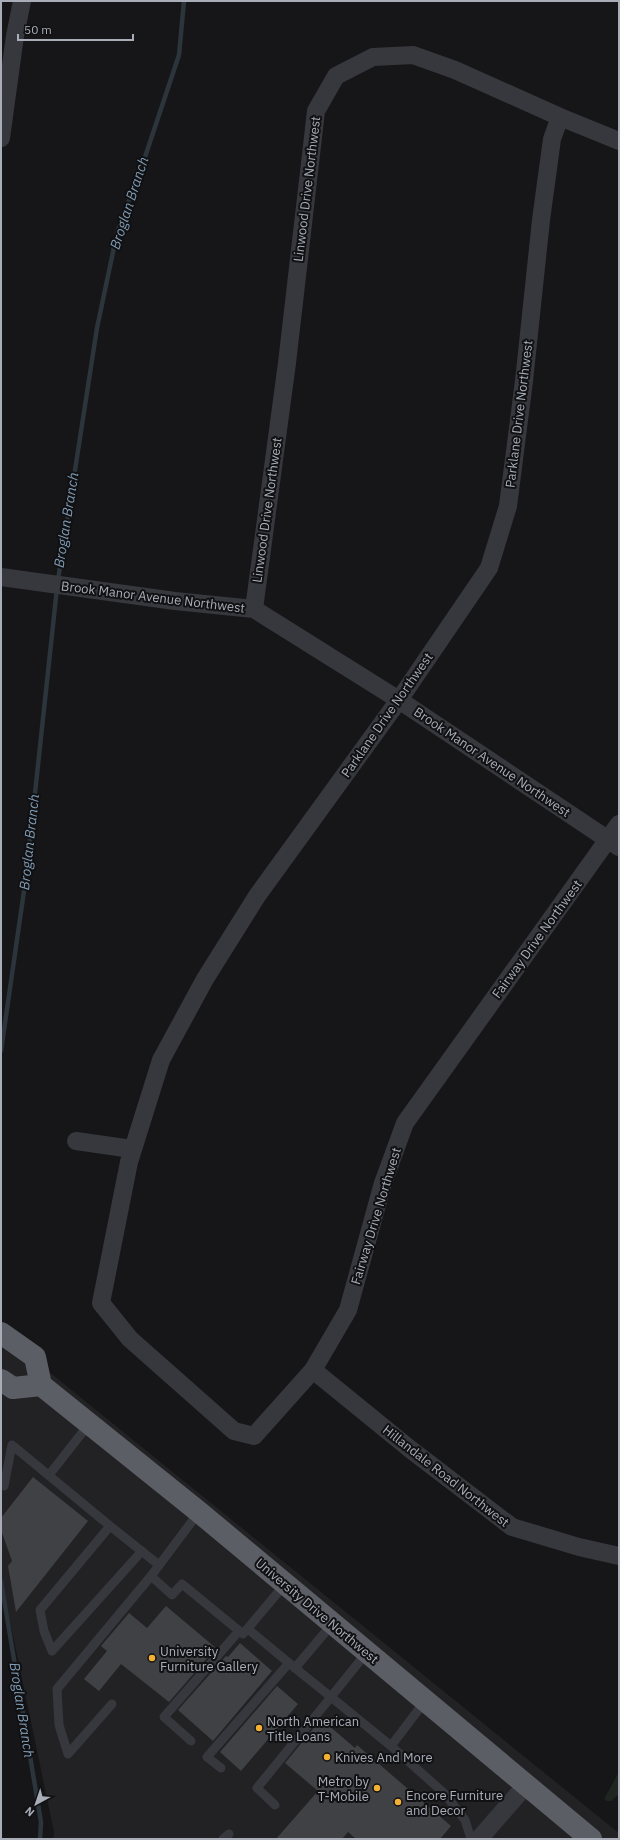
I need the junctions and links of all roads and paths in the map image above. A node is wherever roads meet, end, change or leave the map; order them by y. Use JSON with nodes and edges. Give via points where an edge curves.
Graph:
{"nodes":[{"id":1,"x":22,"y":1,"type":"edge"},
{"id":2,"x":560,"y":117,"type":"junction"},
{"id":3,"x":1,"y":138,"type":"edge"},
{"id":4,"x":619,"y":140,"type":"edge"},
{"id":5,"x":1,"y":577,"type":"edge"},
{"id":6,"x":254,"y":609,"type":"junction"},
{"id":7,"x":399,"y":700,"type":"junction"},
{"id":8,"x":619,"y":824,"type":"edge"},
{"id":9,"x":614,"y":843,"type":"edge"},
{"id":10,"x":76,"y":1141,"type":"dead end"},
{"id":11,"x":132,"y":1149,"type":"junction"},
{"id":12,"x":1,"y":1333,"type":"edge"},
{"id":13,"x":312,"y":1370,"type":"junction"},
{"id":14,"x":1,"y":1380,"type":"edge"},
{"id":15,"x":41,"y":1385,"type":"junction"},
{"id":16,"x":220,"y":1418,"type":"joint"},
{"id":17,"x":89,"y":1424,"type":"junction"},
{"id":18,"x":49,"y":1475,"type":"junction"},
{"id":19,"x":4,"y":1486,"type":"dead end"},
{"id":20,"x":199,"y":1512,"type":"junction"},
{"id":21,"x":110,"y":1526,"type":"junction"},
{"id":22,"x":142,"y":1552,"type":"junction"},
{"id":23,"x":619,"y":1556,"type":"edge"},
{"id":24,"x":159,"y":1565,"type":"junction"},
{"id":25,"x":151,"y":1576,"type":"junction"},
{"id":26,"x":285,"y":1584,"type":"junction"},
{"id":27,"x":333,"y":1623,"type":"junction"},
{"id":28,"x":243,"y":1630,"type":"junction"},
{"id":29,"x":367,"y":1652,"type":"junction"},
{"id":30,"x":292,"y":1665,"type":"junction"},
{"id":31,"x":331,"y":1697,"type":"junction"},
{"id":32,"x":425,"y":1701,"type":"junction"},
{"id":33,"x":112,"y":1704,"type":"dead end"},
{"id":34,"x":191,"y":1741,"type":"dead end"},
{"id":35,"x":391,"y":1746,"type":"junction"},
{"id":36,"x":221,"y":1768,"type":"dead end"},
{"id":37,"x":526,"y":1785,"type":"junction"},
{"id":38,"x":275,"y":1805,"type":"dead end"},
{"id":39,"x":471,"y":1839,"type":"edge"},
{"id":40,"x":479,"y":1839,"type":"edge"},
{"id":41,"x":591,"y":1839,"type":"edge"}],
"edges":[{"from":1,"to":3,"type":"street"},
{"from":2,"to":4,"type":"street","name":"Linwood Drive Northwest"},
{"from":2,"to":6,"type":"street","name":"Linwood Drive Northwest","via":[[455,70],[413,55],[373,57],[336,76],[316,111],[287,363]]},
{"from":2,"to":7,"type":"street","name":"Parklane Drive Northwest","via":[[552,139],[543,205],[508,506],[490,568]]},
{"from":5,"to":6,"type":"street","name":"Brook Manor Avenue Northwest","via":[[174,601]]},
{"from":6,"to":7,"type":"street","name":"Brook Manor Avenue Northwest"},
{"from":7,"to":9,"type":"street","name":"Brook Manor Avenue Northwest"},
{"from":7,"to":11,"type":"street","name":"Parklane Drive Northwest","via":[[258,896],[205,979],[161,1060]]},
{"from":8,"to":9,"type":"street","name":"Fairway Drive Northwest"},
{"from":9,"to":13,"type":"street","name":"Fairway Drive Northwest","via":[[405,1124],[383,1183],[348,1310]]},
{"from":10,"to":11,"type":"street"},
{"from":11,"to":16,"type":"street","name":"Parklane Drive Northwest","via":[[101,1303],[130,1339]]},
{"from":12,"to":15,"type":"highway","via":[[35,1356]]},
{"from":13,"to":16,"type":"street","name":"Fairway Drive Northwest","via":[[254,1436],[234,1431]]},
{"from":13,"to":23,"type":"street","name":"Hillandale Road Northwest","via":[[512,1528]]},
{"from":14,"to":15,"type":"highway","via":[[13,1388]]},
{"from":15,"to":17,"type":"highway","name":"University Drive Northwest"},
{"from":17,"to":18,"type":"lane"},
{"from":17,"to":20,"type":"highway","name":"University Drive Northwest"},
{"from":18,"to":19,"type":"lane","via":[[12,1445]]},
{"from":18,"to":21,"type":"lane"},
{"from":20,"to":24,"type":"lane"},
{"from":20,"to":26,"type":"highway","name":"University Drive Northwest"},
{"from":21,"to":22,"type":"lane"},
{"from":21,"to":22,"type":"lane","via":[[40,1610],[44,1631],[52,1651]]},
{"from":22,"to":24,"type":"lane"},
{"from":24,"to":25,"type":"lane"},
{"from":25,"to":28,"type":"lane","via":[[172,1595],[182,1584]]},
{"from":25,"to":33,"type":"lane","via":[[57,1689],[59,1725],[68,1754]]},
{"from":26,"to":27,"type":"highway","name":"University Drive Northwest"},
{"from":26,"to":28,"type":"lane"},
{"from":27,"to":29,"type":"highway","name":"University Drive Northwest"},
{"from":27,"to":30,"type":"lane"},
{"from":28,"to":30,"type":"lane"},
{"from":28,"to":34,"type":"lane","via":[[164,1717]]},
{"from":29,"to":31,"type":"lane"},
{"from":29,"to":32,"type":"highway","name":"University Drive Northwest"},
{"from":30,"to":31,"type":"lane"},
{"from":30,"to":36,"type":"lane","via":[[207,1757]]},
{"from":31,"to":35,"type":"lane"},
{"from":31,"to":38,"type":"lane","via":[[257,1788]]},
{"from":32,"to":35,"type":"lane"},
{"from":32,"to":37,"type":"highway","name":"University Drive Northwest"},
{"from":35,"to":39,"type":"lane","via":[[444,1793],[466,1820]]},
{"from":37,"to":40,"type":"street"},
{"from":37,"to":41,"type":"highway","name":"University Drive Northwest"}]}
